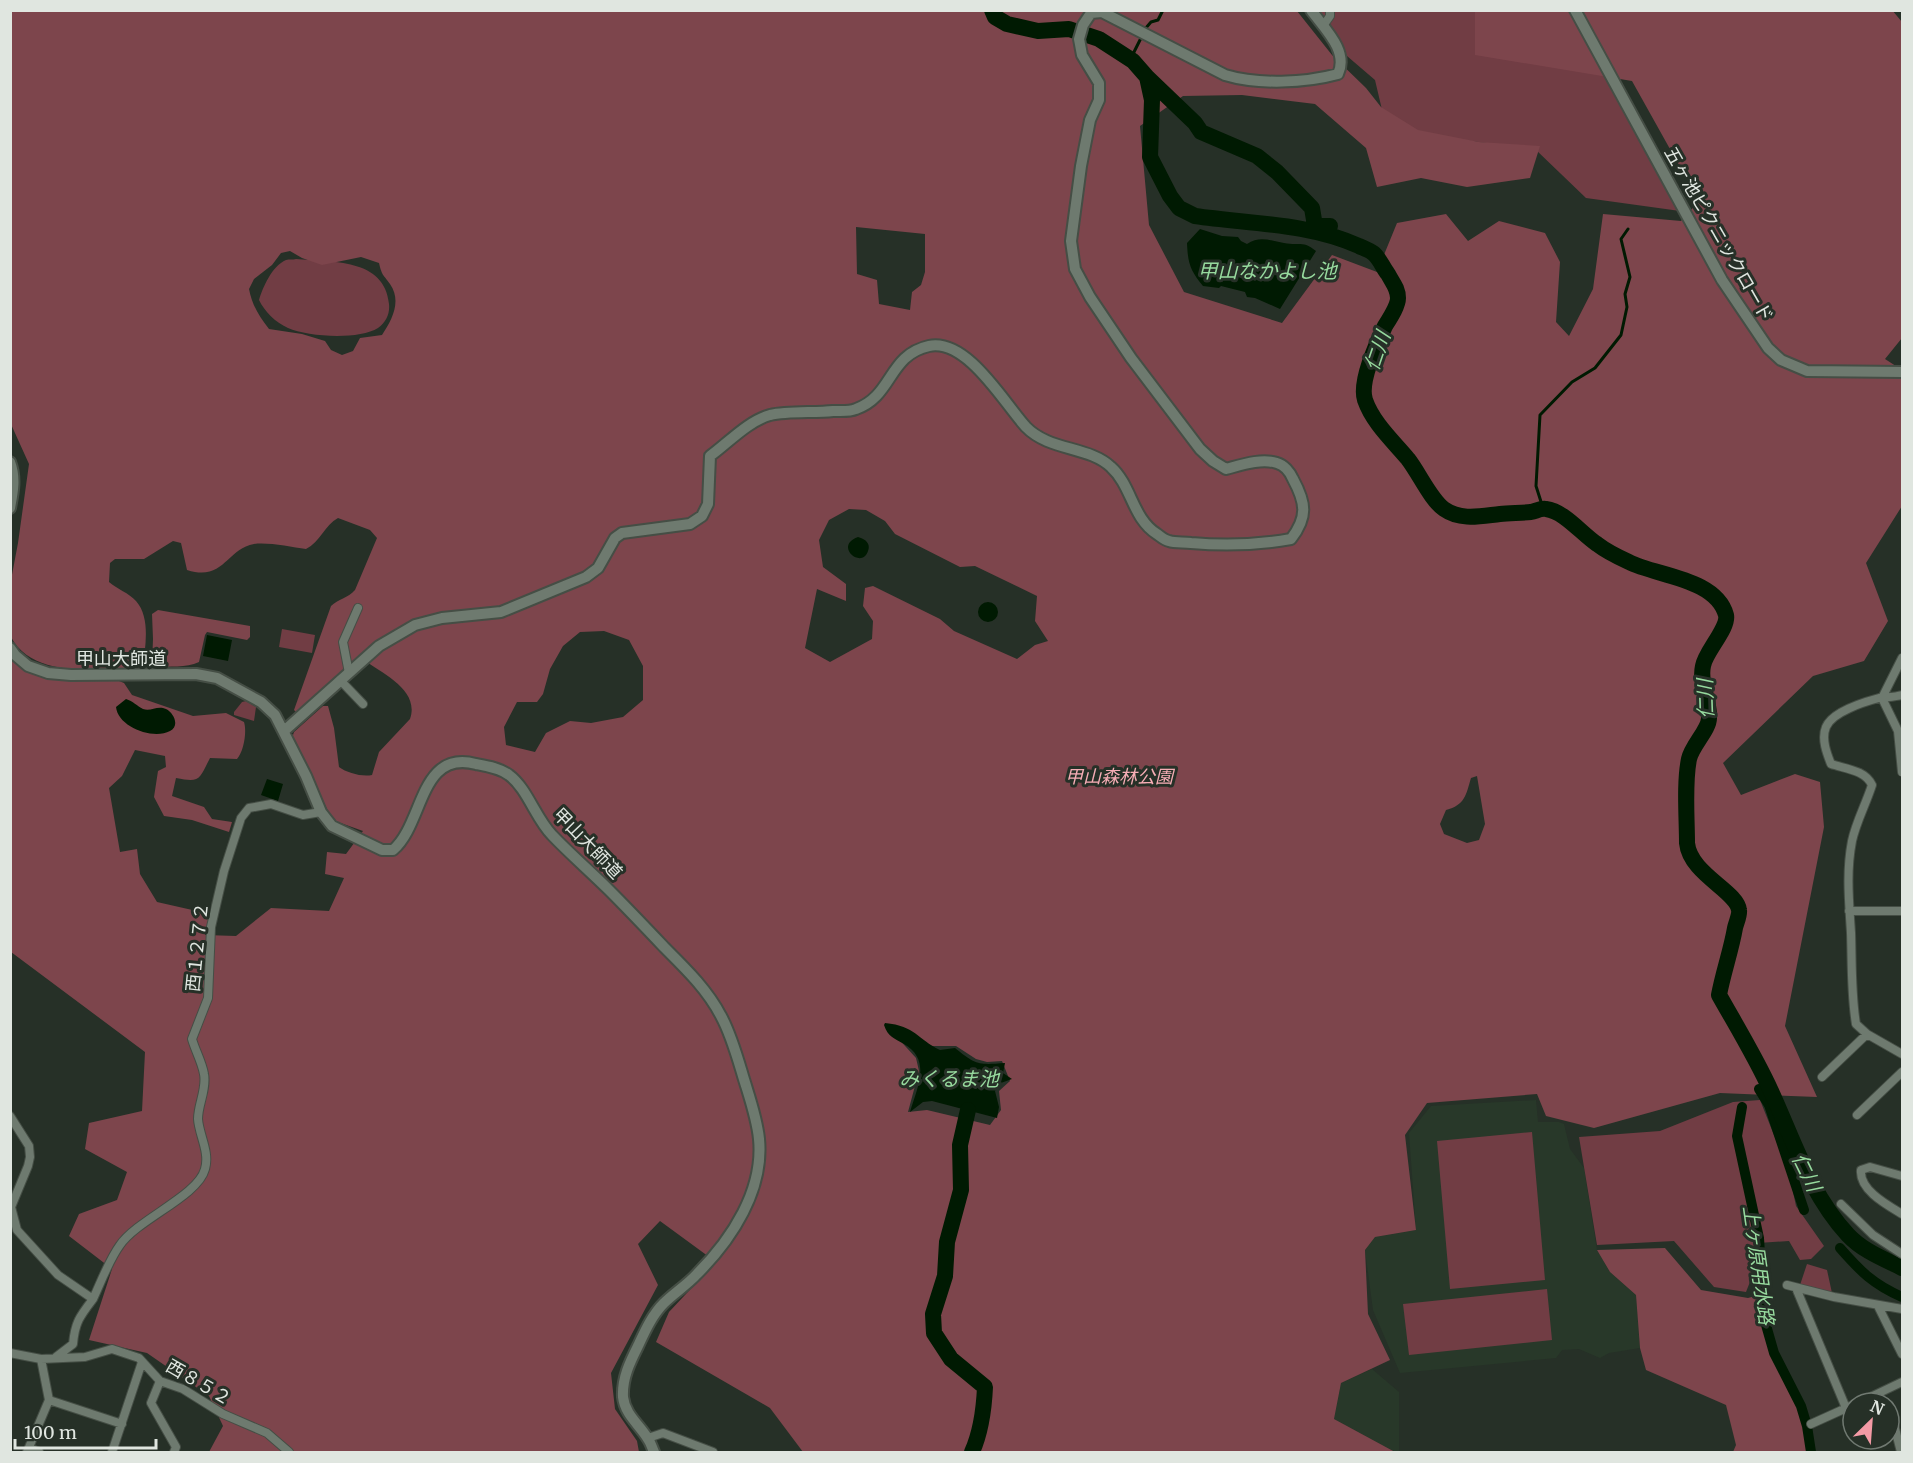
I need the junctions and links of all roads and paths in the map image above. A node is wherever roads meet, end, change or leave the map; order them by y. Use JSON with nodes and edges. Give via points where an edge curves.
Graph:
{"nodes":[{"id":1,"x":1311,"y":10,"type":"edge"},
{"id":2,"x":1330,"y":10,"type":"edge"},
{"id":3,"x":1575,"y":10,"type":"edge"},
{"id":4,"x":1323,"y":26,"type":"junction"},
{"id":5,"x":1902,"y":372,"type":"edge"},
{"id":6,"x":10,"y":462,"type":"edge"},
{"id":7,"x":10,"y":508,"type":"edge"},
{"id":8,"x":358,"y":608,"type":"dead end"},
{"id":9,"x":10,"y":648,"type":"edge"},
{"id":10,"x":1902,"y":657,"type":"edge"},
{"id":11,"x":344,"y":677,"type":"junction"},
{"id":12,"x":1902,"y":695,"type":"edge"},
{"id":13,"x":1882,"y":698,"type":"junction"},
{"id":14,"x":363,"y":704,"type":"dead end"},
{"id":15,"x":284,"y":731,"type":"junction"},
{"id":16,"x":1902,"y":772,"type":"edge"},
{"id":17,"x":321,"y":812,"type":"junction"},
{"id":18,"x":1902,"y":910,"type":"edge"},
{"id":19,"x":1849,"y":911,"type":"junction"},
{"id":20,"x":1867,"y":1034,"type":"junction"},
{"id":21,"x":1902,"y":1054,"type":"edge"},
{"id":22,"x":1902,"y":1072,"type":"edge"},
{"id":23,"x":1822,"y":1077,"type":"dead end"},
{"id":24,"x":1857,"y":1115,"type":"dead end"},
{"id":25,"x":10,"y":1116,"type":"edge"},
{"id":26,"x":1902,"y":1176,"type":"edge"},
{"id":27,"x":1841,"y":1204,"type":"dead end"},
{"id":28,"x":1902,"y":1214,"type":"edge"},
{"id":29,"x":1902,"y":1254,"type":"edge"},
{"id":30,"x":1787,"y":1285,"type":"dead end"},
{"id":31,"x":1796,"y":1287,"type":"junction"},
{"id":32,"x":93,"y":1299,"type":"junction"},
{"id":33,"x":1878,"y":1306,"type":"junction"},
{"id":34,"x":1902,"y":1309,"type":"edge"},
{"id":35,"x":10,"y":1353,"type":"edge"},
{"id":36,"x":1902,"y":1354,"type":"edge"},
{"id":37,"x":55,"y":1358,"type":"junction"},
{"id":38,"x":40,"y":1359,"type":"junction"},
{"id":39,"x":142,"y":1362,"type":"junction"},
{"id":40,"x":160,"y":1381,"type":"junction"},
{"id":41,"x":1902,"y":1382,"type":"edge"},
{"id":42,"x":1885,"y":1390,"type":"edge"},
{"id":43,"x":1842,"y":1391,"type":"edge"},
{"id":44,"x":49,"y":1400,"type":"junction"},
{"id":45,"x":1841,"y":1411,"type":"edge"},
{"id":46,"x":122,"y":1424,"type":"junction"},
{"id":47,"x":1811,"y":1424,"type":"dead end"},
{"id":48,"x":648,"y":1438,"type":"junction"},
{"id":49,"x":28,"y":1450,"type":"edge"},
{"id":50,"x":39,"y":1452,"type":"edge"},
{"id":51,"x":112,"y":1452,"type":"edge"},
{"id":52,"x":174,"y":1452,"type":"edge"},
{"id":53,"x":289,"y":1452,"type":"edge"},
{"id":54,"x":654,"y":1452,"type":"edge"},
{"id":55,"x":714,"y":1452,"type":"edge"}],
"edges":[{"from":1,"to":4,"type":"street"},
{"from":2,"to":4,"type":"street"},
{"from":3,"to":5,"type":"street","name":"五ヶ池ピクニックロード","via":[[1722,280],[1768,348],[1781,360],[1807,371]]},
{"from":4,"to":11,"type":"street","via":[[1340,53],[1342,66],[1338,74],[1263,82],[1225,75],[1102,12],[1091,13],[1079,39],[1082,55],[1099,83],[1099,100],[1090,120],[1081,166],[1071,241],[1075,269],[1131,358],[1200,449],[1226,469],[1258,461],[1278,463],[1289,471],[1302,496],[1304,512],[1291,539],[1219,545],[1165,539],[1142,521],[1118,474],[1105,461],[1043,440],[961,353],[947,346],[929,346],[896,367],[881,393],[869,404],[853,410],[758,419],[710,456],[708,504],[702,516],[690,524],[622,533],[598,568],[586,577],[501,612],[415,625],[379,646]]},
{"from":6,"to":7,"type":"street","via":[[14,470]]},
{"from":8,"to":11,"type":"street","via":[[343,642]]},
{"from":9,"to":15,"type":"street","name":"甲山大師道","via":[[28,666],[48,673],[196,674],[217,678],[261,702],[275,714]]},
{"from":10,"to":13,"type":"street"},
{"from":11,"to":14,"type":"street"},
{"from":11,"to":15,"type":"street"},
{"from":12,"to":13,"type":"street"},
{"from":13,"to":16,"type":"street","via":[[1898,731]]},
{"from":13,"to":19,"type":"street","via":[[1847,709],[1826,727],[1824,743],[1831,764],[1861,773],[1872,785],[1853,838],[1847,889]]},
{"from":15,"to":17,"type":"street","name":"甲山大師道"},
{"from":17,"to":32,"type":"street","name":"西１２７２","via":[[303,815],[271,804],[249,808],[241,818],[211,927],[208,998],[192,1039],[204,1073],[198,1121],[206,1168],[193,1187],[120,1245]]},
{"from":17,"to":48,"type":"street","name":"甲山大師道","via":[[332,826],[382,850],[393,850],[402,842],[428,784],[440,769],[467,761],[510,776],[550,833],[698,982],[721,1016],[751,1102],[759,1139],[757,1174],[741,1218],[697,1274],[656,1313],[628,1366],[623,1400]]},
{"from":18,"to":19,"type":"street"},
{"from":19,"to":20,"type":"street","via":[[1852,1003],[1856,1024]]},
{"from":20,"to":21,"type":"street"},
{"from":20,"to":23,"type":"street"},
{"from":22,"to":24,"type":"street"},
{"from":25,"to":32,"type":"street","via":[[29,1146],[30,1157],[11,1207],[17,1230],[58,1275]]},
{"from":26,"to":28,"type":"street","via":[[1870,1167],[1861,1170],[1860,1176],[1872,1193]]},
{"from":27,"to":29,"type":"street","via":[[1873,1235]]},
{"from":30,"to":31,"type":"street"},
{"from":31,"to":33,"type":"street"},
{"from":31,"to":43,"type":"street"},
{"from":32,"to":37,"type":"street","name":"西１２７２","via":[[79,1317],[73,1344]]},
{"from":33,"to":34,"type":"street"},
{"from":33,"to":36,"type":"street"},
{"from":35,"to":38,"type":"street","name":"西８５２"},
{"from":37,"to":38,"type":"street","name":"西８５２"},
{"from":37,"to":39,"type":"street","name":"西８５２","via":[[112,1349]]},
{"from":38,"to":44,"type":"street"},
{"from":39,"to":40,"type":"street","name":"西８５２"},
{"from":39,"to":46,"type":"street"},
{"from":40,"to":52,"type":"street","via":[[151,1403],[176,1447]]},
{"from":40,"to":53,"type":"street","name":"西８５２","via":[[267,1433]]},
{"from":41,"to":42,"type":"street"},
{"from":44,"to":46,"type":"street"},
{"from":44,"to":49,"type":"street"},
{"from":45,"to":47,"type":"street"},
{"from":46,"to":51,"type":"street"},
{"from":48,"to":54,"type":"street","name":"甲山大師道"},
{"from":48,"to":55,"type":"street","via":[[663,1433]]},
{"from":49,"to":50,"type":"street"}]}
